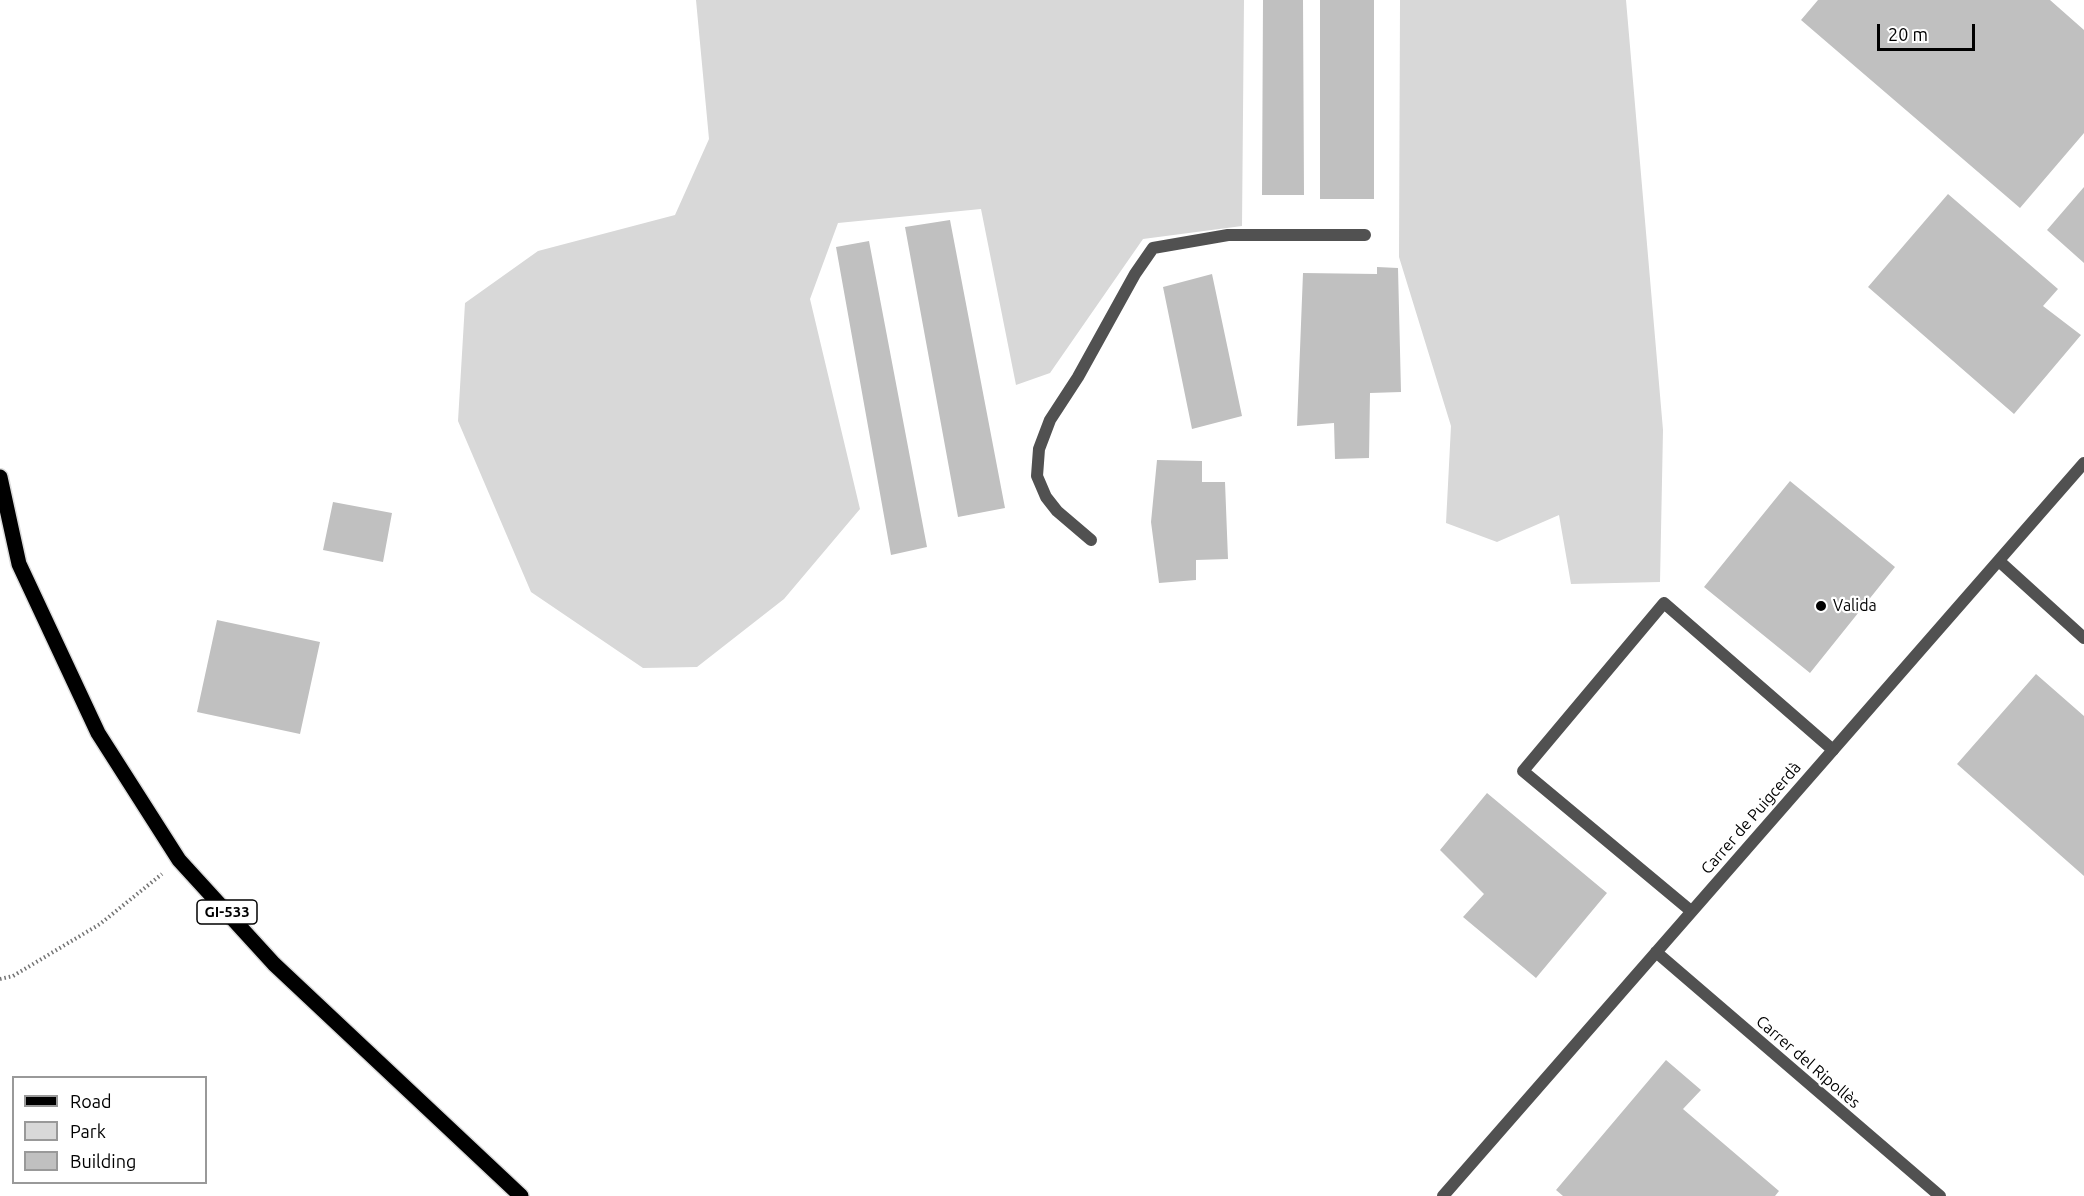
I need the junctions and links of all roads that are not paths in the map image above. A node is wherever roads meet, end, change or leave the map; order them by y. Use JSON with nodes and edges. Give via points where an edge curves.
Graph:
{"nodes":[{"id":1,"x":1365,"y":235,"type":"dead end"},
{"id":2,"x":2084,"y":463,"type":"edge"},
{"id":3,"x":0,"y":477,"type":"edge"},
{"id":4,"x":1091,"y":540,"type":"dead end"},
{"id":5,"x":1999,"y":561,"type":"junction"},
{"id":6,"x":2084,"y":638,"type":"edge"},
{"id":7,"x":1833,"y":750,"type":"junction"},
{"id":8,"x":1691,"y":911,"type":"junction"},
{"id":9,"x":1656,"y":952,"type":"junction"},
{"id":10,"x":520,"y":1196,"type":"edge"},
{"id":11,"x":1443,"y":1196,"type":"edge"},
{"id":12,"x":1940,"y":1196,"type":"edge"}],
"edges":[{"from":1,"to":4,"type":"street","via":[[1228,235],[1153,248],[1050,420],[1039,449],[1037,476],[1046,497]]},
{"from":2,"to":5,"type":"street","name":"Carrer de Puigcerdà"},
{"from":3,"to":10,"type":"main road","number":"GI-533","via":[[19,564],[98,733],[179,860],[274,964]]},
{"from":5,"to":6,"type":"street"},
{"from":5,"to":7,"type":"street","name":"Carrer de Puigcerdà"},
{"from":7,"to":8,"type":"street","name":"Carrer de Puigcerdà"},
{"from":7,"to":8,"type":"street","via":[[1664,603],[1522,771]]},
{"from":8,"to":9,"type":"street","name":"Carrer de Puigcerdà"},
{"from":9,"to":11,"type":"street","name":"Carrer de Puigcerdà"},
{"from":9,"to":12,"type":"street","name":"Carrer del Ripollès"}]}
